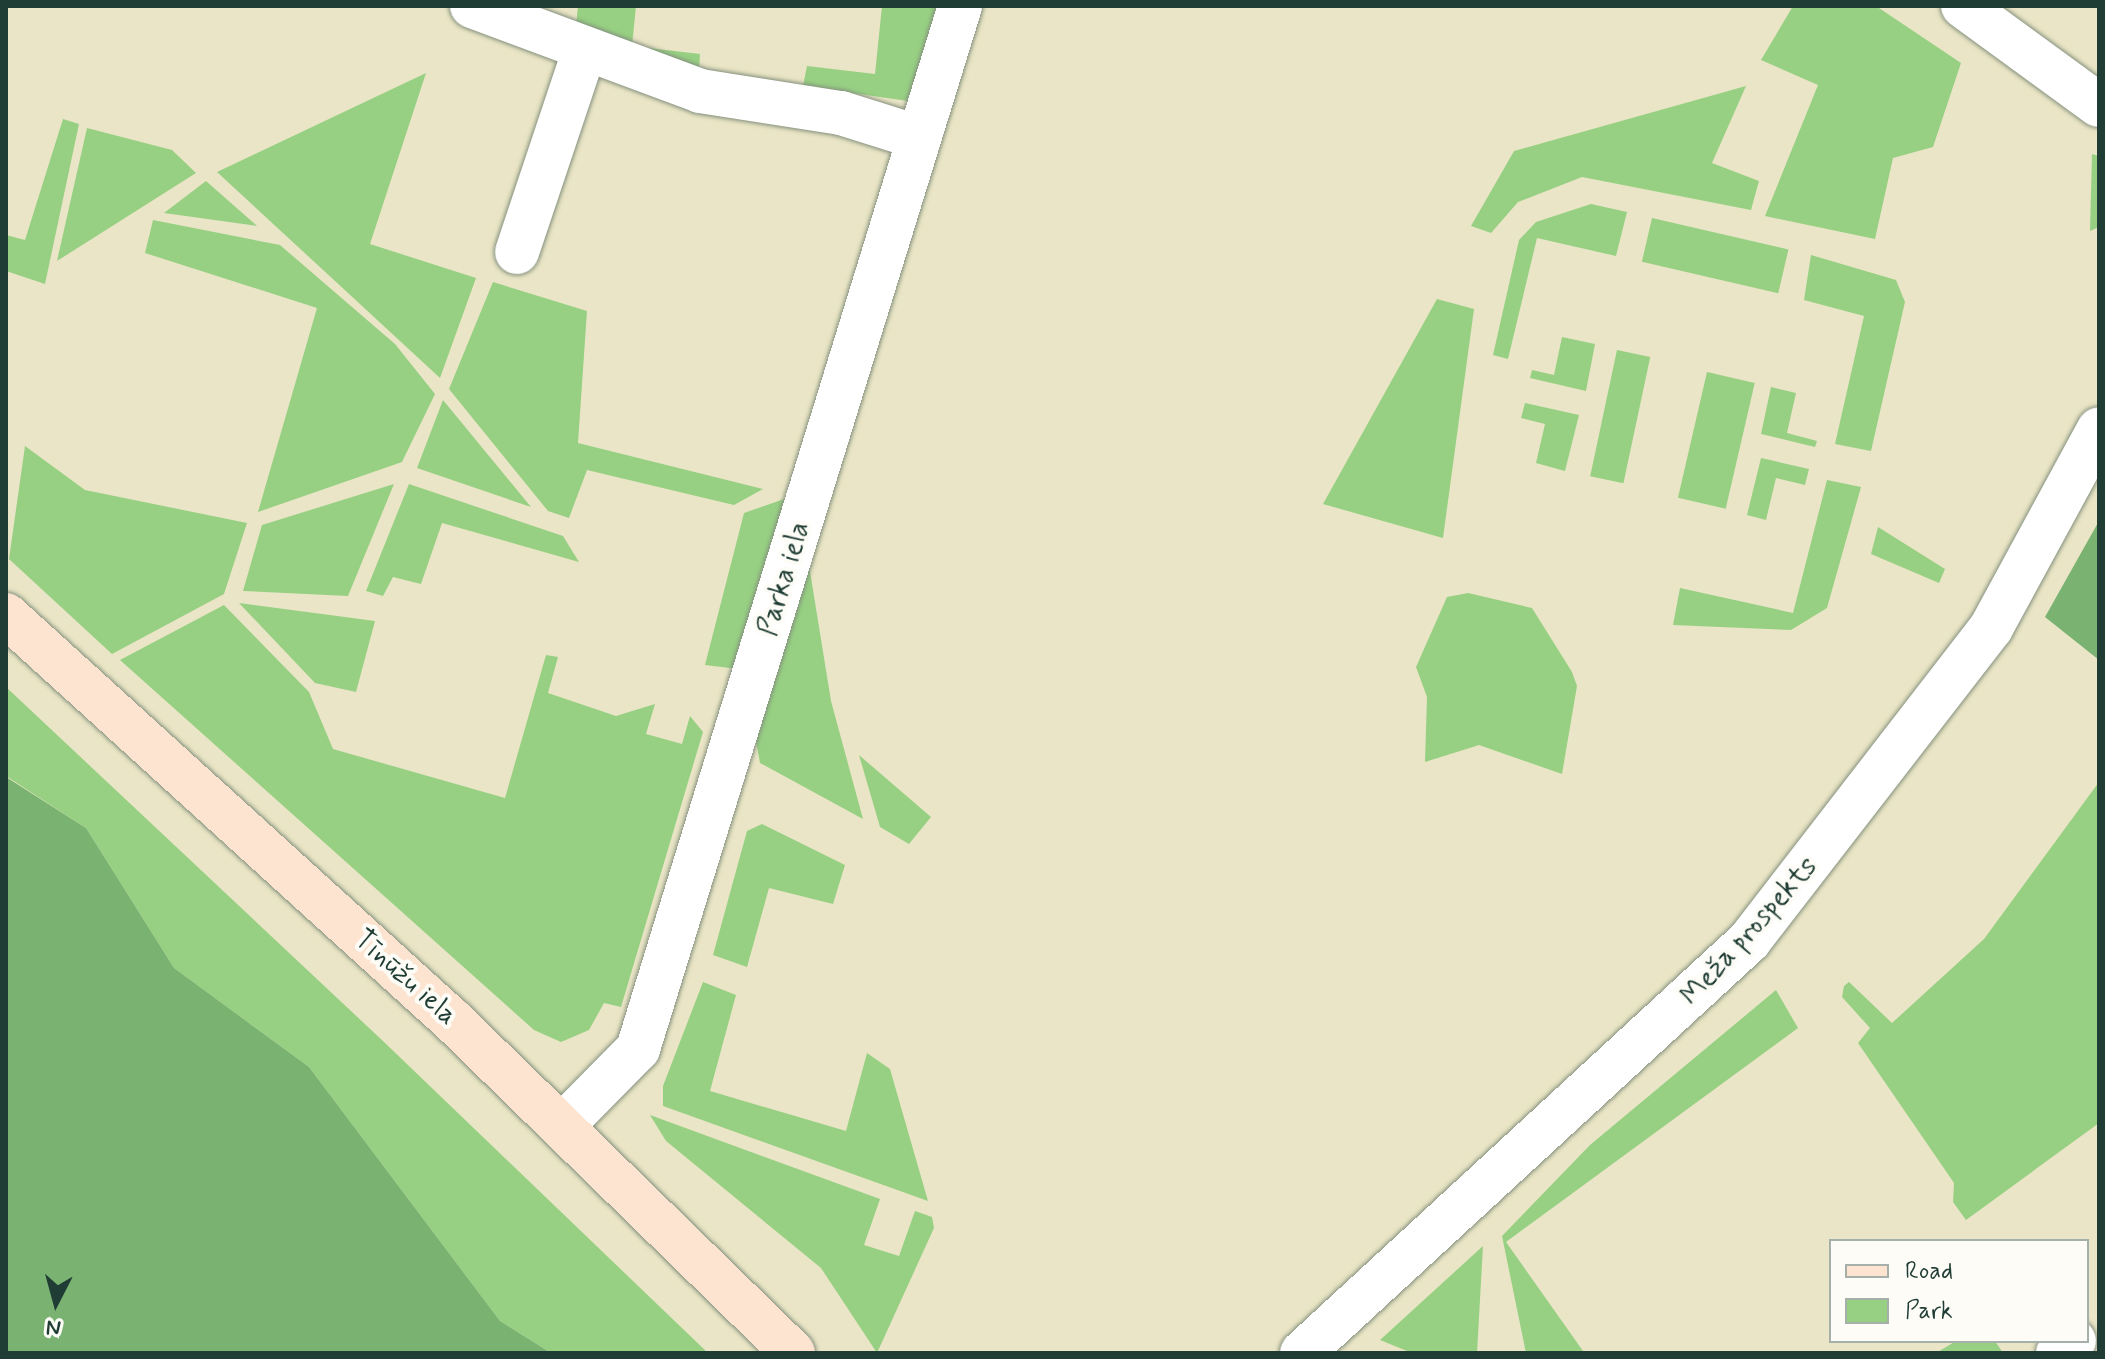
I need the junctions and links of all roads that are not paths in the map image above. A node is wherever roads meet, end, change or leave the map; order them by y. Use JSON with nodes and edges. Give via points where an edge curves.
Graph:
{"nodes":[{"id":1,"x":472,"y":6,"type":"edge"},
{"id":2,"x":960,"y":6,"type":"edge"},
{"id":3,"x":1963,"y":6,"type":"edge"},
{"id":4,"x":585,"y":49,"type":"junction"},
{"id":5,"x":2099,"y":105,"type":"edge"},
{"id":6,"x":917,"y":137,"type":"junction"},
{"id":7,"x":517,"y":252,"type":"dead end"},
{"id":8,"x":2099,"y":429,"type":"edge"},
{"id":9,"x":6,"y":615,"type":"edge"},
{"id":10,"x":563,"y":1125,"type":"junction"},
{"id":11,"x":793,"y":1353,"type":"edge"},
{"id":12,"x":1302,"y":1353,"type":"edge"}],
"edges":[{"from":1,"to":4,"type":"street"},
{"from":2,"to":6,"type":"street","name":"Parka iela"},
{"from":3,"to":5,"type":"street"},
{"from":4,"to":6,"type":"street","via":[[700,91],[841,113]]},
{"from":4,"to":7,"type":"street"},
{"from":6,"to":10,"type":"street","name":"Parka iela","via":[[638,1049]]},
{"from":8,"to":12,"type":"street","name":"Meža prospekts","via":[[1991,628],[1749,941]]},
{"from":9,"to":10,"type":"main road","name":"Tīnūžu iela"},
{"from":10,"to":11,"type":"main road","name":"Tīnūžu iela"}]}
